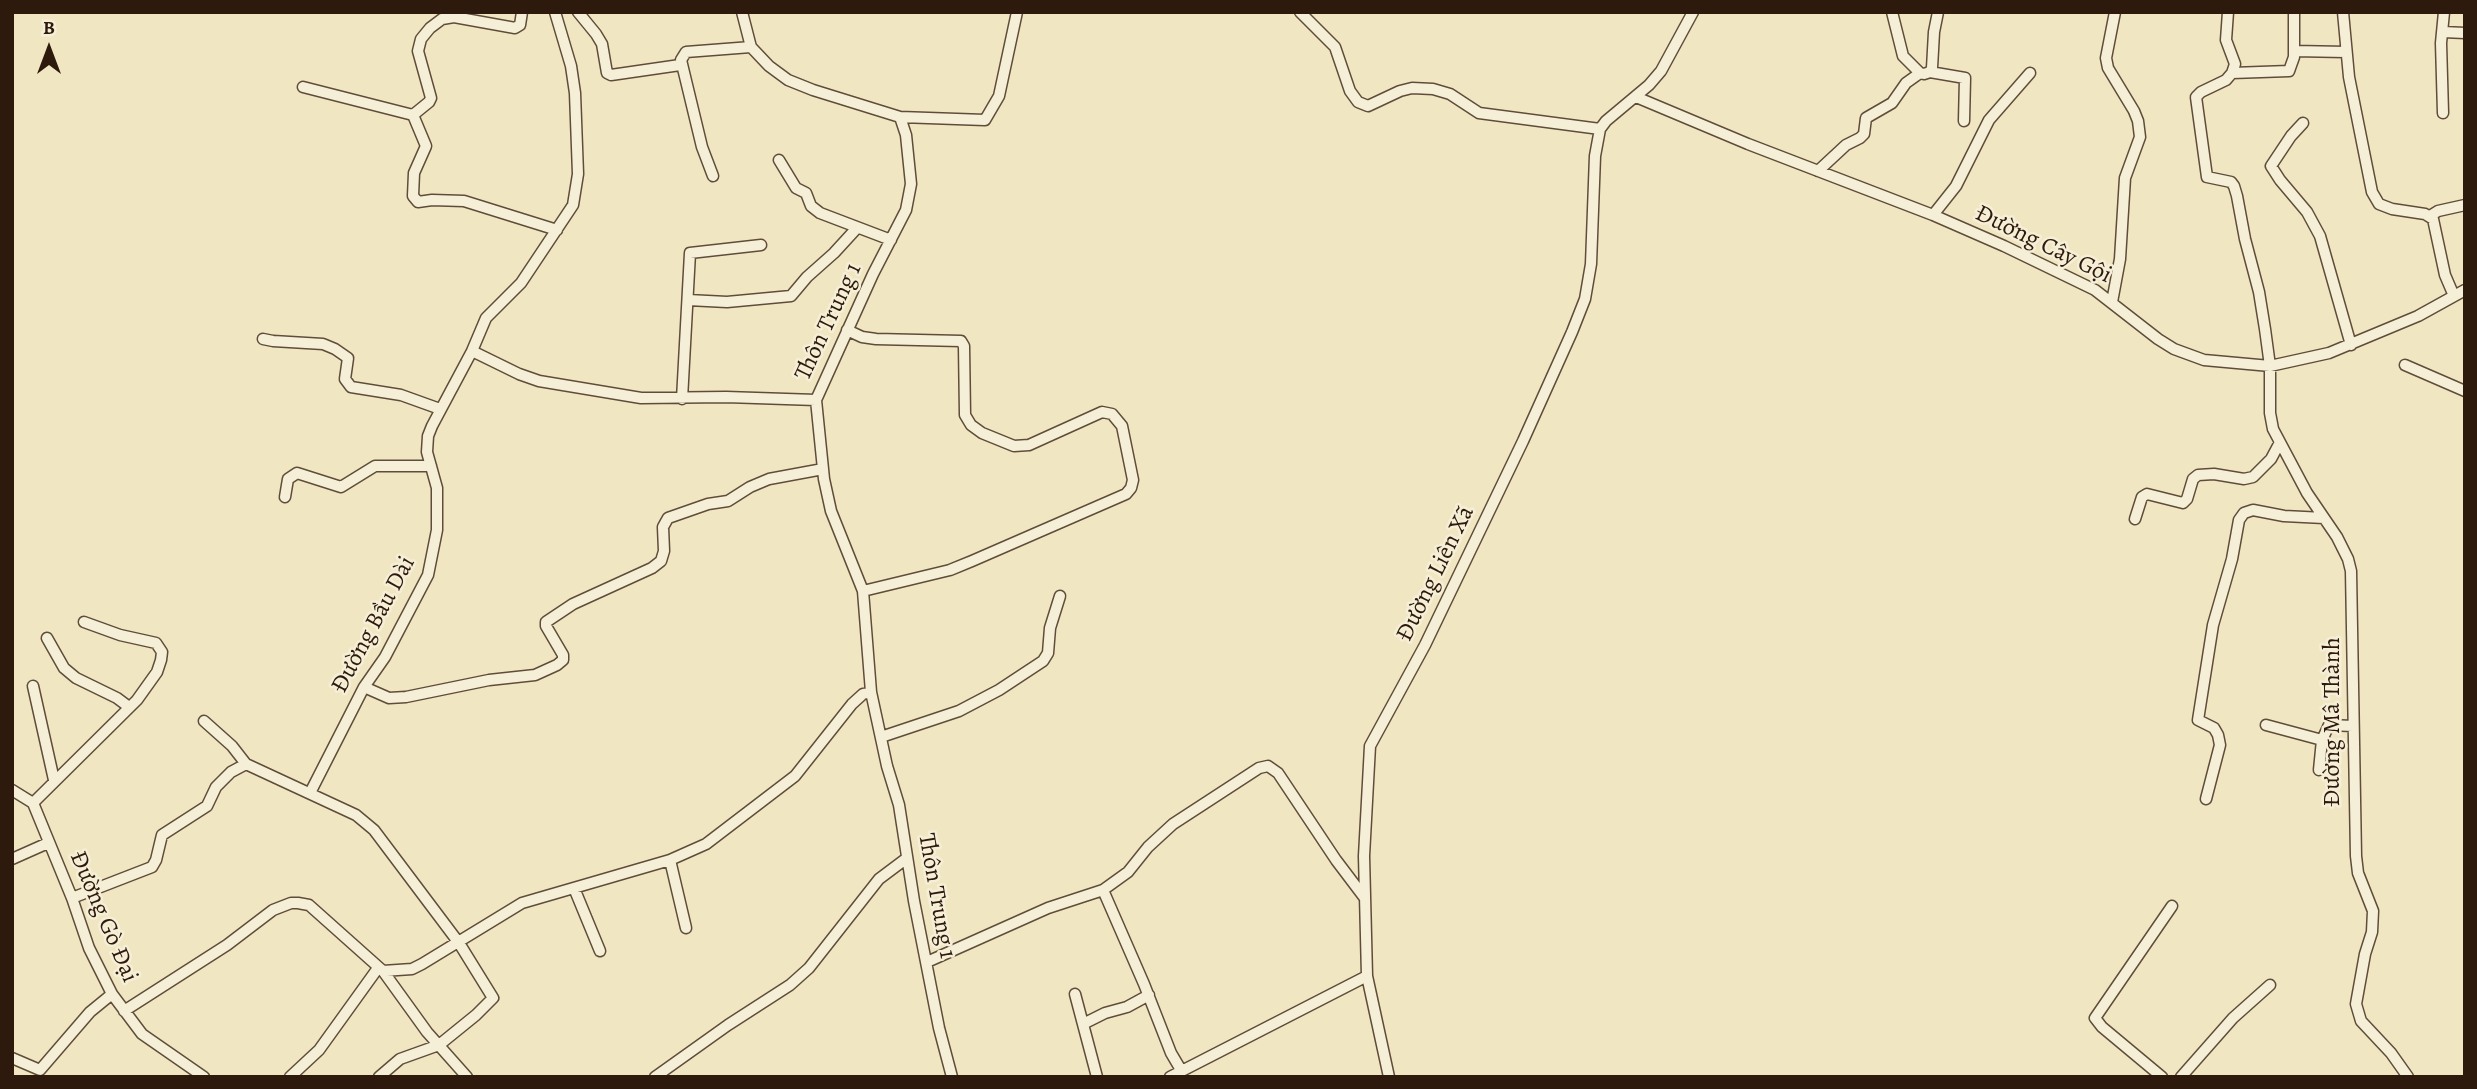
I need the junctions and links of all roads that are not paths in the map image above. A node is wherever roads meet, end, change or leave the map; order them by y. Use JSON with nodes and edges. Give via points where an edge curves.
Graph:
{"nodes":[{"id":1,"x":522,"y":12,"type":"edge"},
{"id":2,"x":555,"y":12,"type":"edge"},
{"id":3,"x":578,"y":12,"type":"edge"},
{"id":4,"x":742,"y":12,"type":"edge"},
{"id":5,"x":1017,"y":12,"type":"edge"},
{"id":6,"x":1300,"y":12,"type":"edge"},
{"id":7,"x":1693,"y":12,"type":"edge"},
{"id":8,"x":1892,"y":12,"type":"edge"},
{"id":9,"x":1938,"y":12,"type":"edge"},
{"id":10,"x":2115,"y":12,"type":"edge"},
{"id":11,"x":2228,"y":12,"type":"edge"},
{"id":12,"x":2294,"y":12,"type":"edge"},
{"id":13,"x":2343,"y":12,"type":"edge"},
{"id":14,"x":2444,"y":12,"type":"edge"},
{"id":15,"x":2443,"y":32,"type":"junction"},
{"id":16,"x":2465,"y":33,"type":"edge"},
{"id":17,"x":751,"y":47,"type":"junction"},
{"id":18,"x":2294,"y":51,"type":"junction"},
{"id":19,"x":2346,"y":52,"type":"junction"},
{"id":20,"x":680,"y":65,"type":"junction"},
{"id":21,"x":1925,"y":73,"type":"junction"},
{"id":22,"x":2030,"y":73,"type":"dead end"},
{"id":23,"x":2232,"y":73,"type":"junction"},
{"id":24,"x":303,"y":87,"type":"dead end"},
{"id":25,"x":1636,"y":97,"type":"junction"},
{"id":26,"x":2443,"y":114,"type":"dead end"},
{"id":27,"x":414,"y":115,"type":"junction"},
{"id":28,"x":900,"y":117,"type":"junction"},
{"id":29,"x":1964,"y":121,"type":"dead end"},
{"id":30,"x":2304,"y":123,"type":"dead end"},
{"id":31,"x":1600,"y":129,"type":"junction"},
{"id":32,"x":779,"y":160,"type":"dead end"},
{"id":33,"x":1818,"y":171,"type":"junction"},
{"id":34,"x":713,"y":176,"type":"dead end"},
{"id":35,"x":2465,"y":205,"type":"edge"},
{"id":36,"x":1933,"y":215,"type":"junction"},
{"id":37,"x":2431,"y":216,"type":"junction"},
{"id":38,"x":856,"y":229,"type":"junction"},
{"id":39,"x":557,"y":230,"type":"junction"},
{"id":40,"x":891,"y":240,"type":"junction"},
{"id":41,"x":761,"y":245,"type":"dead end"},
{"id":42,"x":2465,"y":290,"type":"edge"},
{"id":43,"x":2454,"y":296,"type":"junction"},
{"id":44,"x":688,"y":300,"type":"junction"},
{"id":45,"x":2112,"y":302,"type":"junction"},
{"id":46,"x":848,"y":330,"type":"junction"},
{"id":47,"x":263,"y":339,"type":"dead end"},
{"id":48,"x":2351,"y":345,"type":"junction"},
{"id":49,"x":472,"y":351,"type":"junction"},
{"id":50,"x":2405,"y":365,"type":"dead end"},
{"id":51,"x":2270,"y":366,"type":"junction"},
{"id":52,"x":2465,"y":391,"type":"edge"},
{"id":53,"x":682,"y":399,"type":"junction"},
{"id":54,"x":816,"y":400,"type":"junction"},
{"id":55,"x":440,"y":409,"type":"junction"},
{"id":56,"x":2279,"y":444,"type":"junction"},
{"id":57,"x":430,"y":466,"type":"junction"},
{"id":58,"x":823,"y":469,"type":"junction"},
{"id":59,"x":285,"y":496,"type":"dead end"},
{"id":60,"x":2325,"y":518,"type":"junction"},
{"id":61,"x":2135,"y":519,"type":"dead end"},
{"id":62,"x":863,"y":591,"type":"junction"},
{"id":63,"x":1060,"y":596,"type":"dead end"},
{"id":64,"x":84,"y":622,"type":"dead end"},
{"id":65,"x":47,"y":638,"type":"dead end"},
{"id":66,"x":33,"y":686,"type":"dead end"},
{"id":67,"x":364,"y":687,"type":"junction"},
{"id":68,"x":871,"y":692,"type":"junction"},
{"id":69,"x":129,"y":707,"type":"junction"},
{"id":70,"x":204,"y":721,"type":"dead end"},
{"id":71,"x":2266,"y":725,"type":"dead end"},
{"id":72,"x":2353,"y":726,"type":"junction"},
{"id":73,"x":881,"y":737,"type":"junction"},
{"id":74,"x":2322,"y":740,"type":"junction"},
{"id":75,"x":246,"y":764,"type":"junction"},
{"id":76,"x":2319,"y":769,"type":"dead end"},
{"id":77,"x":54,"y":780,"type":"junction"},
{"id":78,"x":12,"y":790,"type":"edge"},
{"id":79,"x":310,"y":793,"type":"junction"},
{"id":80,"x":2206,"y":799,"type":"dead end"},
{"id":81,"x":33,"y":803,"type":"junction"},
{"id":82,"x":48,"y":843,"type":"junction"},
{"id":83,"x":907,"y":858,"type":"junction"},
{"id":84,"x":12,"y":859,"type":"edge"},
{"id":85,"x":670,"y":860,"type":"junction"},
{"id":86,"x":573,"y":888,"type":"junction"},
{"id":87,"x":1103,"y":890,"type":"junction"},
{"id":88,"x":1364,"y":897,"type":"junction"},
{"id":89,"x":72,"y":898,"type":"junction"},
{"id":90,"x":2172,"y":906,"type":"dead end"},
{"id":91,"x":686,"y":928,"type":"dead end"},
{"id":92,"x":459,"y":943,"type":"junction"},
{"id":93,"x":600,"y":951,"type":"dead end"},
{"id":94,"x":927,"y":962,"type":"junction"},
{"id":95,"x":381,"y":969,"type":"junction"},
{"id":96,"x":1367,"y":976,"type":"junction"},
{"id":97,"x":2270,"y":985,"type":"dead end"},
{"id":98,"x":111,"y":994,"type":"junction"},
{"id":99,"x":1075,"y":994,"type":"dead end"},
{"id":100,"x":1149,"y":995,"type":"junction"},
{"id":101,"x":124,"y":1011,"type":"junction"},
{"id":102,"x":1083,"y":1024,"type":"junction"},
{"id":103,"x":439,"y":1045,"type":"junction"},
{"id":104,"x":12,"y":1058,"type":"edge"},
{"id":105,"x":1181,"y":1070,"type":"junction"},
{"id":106,"x":204,"y":1077,"type":"edge"},
{"id":107,"x":290,"y":1077,"type":"edge"},
{"id":108,"x":379,"y":1077,"type":"edge"},
{"id":109,"x":467,"y":1077,"type":"edge"},
{"id":110,"x":655,"y":1077,"type":"edge"},
{"id":111,"x":952,"y":1077,"type":"edge"},
{"id":112,"x":1097,"y":1077,"type":"edge"},
{"id":113,"x":1170,"y":1077,"type":"edge"},
{"id":114,"x":1389,"y":1077,"type":"edge"},
{"id":115,"x":2162,"y":1077,"type":"edge"},
{"id":116,"x":2181,"y":1077,"type":"edge"},
{"id":117,"x":2408,"y":1077,"type":"edge"}],
"edges":[{"from":1,"to":27,"type":"street","via":[[515,28],[454,18],[442,19],[430,28],[418,51],[430,98]]},
{"from":2,"to":39,"type":"street","name":"Đường Bầu Dài","via":[[571,66],[578,174],[573,205]]},
{"from":3,"to":20,"type":"street","via":[[601,44],[607,73]]},
{"from":4,"to":17,"type":"street"},
{"from":5,"to":28,"type":"street","via":[[999,96],[985,120]]},
{"from":6,"to":31,"type":"street","via":[[1335,47],[1350,91],[1368,106],[1400,90],[1433,89],[1479,113]]},
{"from":7,"to":25,"type":"street","via":[[1661,71]]},
{"from":8,"to":21,"type":"street","via":[[1903,56]]},
{"from":9,"to":21,"type":"street"},
{"from":10,"to":45,"type":"street","via":[[2106,58],[2134,111],[2140,137],[2125,178]]},
{"from":11,"to":23,"type":"street","via":[[2226,40],[2235,64]]},
{"from":12,"to":18,"type":"street"},
{"from":13,"to":19,"type":"street"},
{"from":14,"to":15,"type":"street"},
{"from":15,"to":16,"type":"street"},
{"from":15,"to":26,"type":"street"},
{"from":17,"to":20,"type":"street","via":[[686,52]]},
{"from":17,"to":28,"type":"street","via":[[788,80]]},
{"from":18,"to":19,"type":"street"},
{"from":18,"to":23,"type":"street","via":[[2289,71]]},
{"from":19,"to":37,"type":"street","via":[[2372,192],[2379,204]]},
{"from":20,"to":34,"type":"street"},
{"from":21,"to":29,"type":"street","via":[[1965,78]]},
{"from":21,"to":33,"type":"street","via":[[1906,83],[1892,103],[1866,118],[1864,134]]},
{"from":22,"to":36,"type":"street","via":[[1989,120],[1956,186]]},
{"from":23,"to":51,"type":"street","name":"Đường Mâ Thành","via":[[2196,97],[2197,114],[2207,177],[2234,186],[2259,292]]},
{"from":24,"to":27,"type":"street"},
{"from":25,"to":31,"type":"street"},
{"from":25,"to":33,"type":"street","name":"Đường Cây Gội"},
{"from":27,"to":39,"type":"street","via":[[426,146],[413,178],[415,200],[464,201]]},
{"from":28,"to":40,"type":"street","name":"Thôn Trung 1","via":[[911,184],[906,210]]},
{"from":30,"to":48,"type":"street","via":[[2271,166],[2320,236]]},
{"from":31,"to":88,"type":"street","name":"Đường Liên Xã","via":[[1591,264],[1581,310],[1425,645],[1370,746]]},
{"from":32,"to":38,"type":"street","via":[[811,206]]},
{"from":33,"to":36,"type":"street","name":"Đường Cây Gội"},
{"from":35,"to":37,"type":"street"},
{"from":36,"to":45,"type":"street","name":"Đường Cây Gội"},
{"from":37,"to":43,"type":"street"},
{"from":38,"to":40,"type":"street"},
{"from":38,"to":44,"type":"street","via":[[791,296],[727,302]]},
{"from":39,"to":49,"type":"street","name":"Đường Bầu Dài","via":[[521,283],[491,311]]},
{"from":40,"to":46,"type":"street","name":"Thôn Trung 1"},
{"from":41,"to":44,"type":"street","via":[[690,253]]},
{"from":42,"to":43,"type":"street","name":"Đường Cây Gội"},
{"from":43,"to":48,"type":"street","name":"Đường Cây Gội"},
{"from":44,"to":53,"type":"street"},
{"from":45,"to":51,"type":"street","name":"Đường Cây Gội","via":[[2158,339],[2189,355],[2227,364]]},
{"from":46,"to":54,"type":"street","name":"Thôn Trung 1"},
{"from":46,"to":62,"type":"street","via":[[876,339],[961,341],[965,415],[982,433],[1014,446],[1029,445],[1102,412],[1112,414],[1122,426],[1133,480],[1126,494],[995,552],[950,570]]},
{"from":47,"to":55,"type":"street","via":[[323,344],[348,358],[345,379],[351,387],[401,395]]},
{"from":48,"to":51,"type":"street","name":"Đường Cây Gội"},
{"from":49,"to":53,"type":"street","via":[[539,382],[641,398]]},
{"from":49,"to":55,"type":"street","name":"Đường Bầu Dài"},
{"from":50,"to":52,"type":"street"},
{"from":51,"to":56,"type":"street","name":"Đường Mâ Thành","via":[[2270,413]]},
{"from":53,"to":54,"type":"street"},
{"from":54,"to":58,"type":"street","name":"Thôn Trung 1"},
{"from":55,"to":57,"type":"street","name":"Đường Bầu Dài","via":[[428,436]]},
{"from":56,"to":60,"type":"street","name":"Đường Mâ Thành"},
{"from":56,"to":61,"type":"street","via":[[2253,477],[2198,475],[2183,503],[2147,494]]},
{"from":57,"to":59,"type":"street","via":[[375,466],[341,486],[298,473],[288,480]]},
{"from":57,"to":67,"type":"street","name":"Đường Bầu Dài","via":[[438,516],[428,575]]},
{"from":58,"to":62,"type":"street","name":"Thôn Trung 1","via":[[831,511]]},
{"from":58,"to":67,"type":"street","via":[[769,479],[728,501],[668,518],[661,561],[546,622],[563,655],[557,665],[527,676],[406,697],[389,698]]},
{"from":60,"to":72,"type":"street","name":"Đường Mâ Thành","via":[[2351,571]]},
{"from":60,"to":80,"type":"street","via":[[2253,510],[2239,520],[2213,625],[2198,720],[2214,728],[2220,745]]},
{"from":62,"to":68,"type":"street","name":"Thôn Trung 1"},
{"from":63,"to":73,"type":"street","via":[[1043,661],[959,711]]},
{"from":64,"to":69,"type":"street","via":[[158,645],[162,652],[157,672]]},
{"from":65,"to":69,"type":"street","via":[[64,668]]},
{"from":66,"to":77,"type":"street"},
{"from":67,"to":79,"type":"street","name":"Đường Bầu Dài"},
{"from":68,"to":73,"type":"street","name":"Thôn Trung 1"},
{"from":68,"to":85,"type":"street","via":[[852,704],[794,776],[706,844]]},
{"from":69,"to":77,"type":"street"},
{"from":70,"to":75,"type":"street"},
{"from":71,"to":74,"type":"street"},
{"from":72,"to":74,"type":"street","via":[[2329,725]]},
{"from":72,"to":117,"type":"street","name":"Đường Mâ Thành","via":[[2356,856],[2373,911],[2356,1004],[2361,1021]]},
{"from":73,"to":83,"type":"street","name":"Thôn Trung 1"},
{"from":74,"to":76,"type":"street"},
{"from":75,"to":79,"type":"street"},
{"from":75,"to":89,"type":"street","via":[[216,787],[206,806],[162,835],[152,867]]},
{"from":77,"to":81,"type":"street"},
{"from":78,"to":81,"type":"street"},
{"from":79,"to":92,"type":"street","via":[[368,823]]},
{"from":81,"to":82,"type":"street","name":"Đường Gò Đại"},
{"from":82,"to":84,"type":"street"},
{"from":82,"to":89,"type":"street","name":"Đường Gò Đại"},
{"from":83,"to":94,"type":"street","name":"Thôn Trung 1"},
{"from":83,"to":110,"type":"street","via":[[879,879],[809,968],[790,985]]},
{"from":85,"to":86,"type":"street"},
{"from":85,"to":91,"type":"street"},
{"from":86,"to":92,"type":"street","via":[[523,903]]},
{"from":86,"to":93,"type":"street"},
{"from":87,"to":88,"type":"street","via":[[1128,872],[1173,824],[1268,766],[1278,773]]},
{"from":87,"to":94,"type":"street","via":[[1048,908]]},
{"from":87,"to":100,"type":"street"},
{"from":88,"to":96,"type":"street","name":"Đường Liên Xã"},
{"from":89,"to":98,"type":"street","name":"Đường Gò Đại"},
{"from":90,"to":115,"type":"street","via":[[2095,1018]]},
{"from":92,"to":95,"type":"street","via":[[412,969]]},
{"from":92,"to":103,"type":"street","via":[[493,998]]},
{"from":94,"to":111,"type":"street","name":"Thôn Trung 1"},
{"from":95,"to":101,"type":"street","via":[[309,905],[291,903],[273,910]]},
{"from":95,"to":103,"type":"street"},
{"from":95,"to":107,"type":"street","via":[[319,1050]]},
{"from":96,"to":105,"type":"street"},
{"from":96,"to":114,"type":"street","name":"Đường Liên Xã"},
{"from":97,"to":116,"type":"street","via":[[2233,1018]]},
{"from":98,"to":101,"type":"street","name":"Đường Gò Đại"},
{"from":98,"to":104,"type":"street","via":[[40,1070]]},
{"from":99,"to":102,"type":"street"},
{"from":100,"to":102,"type":"street"},
{"from":100,"to":105,"type":"street"},
{"from":101,"to":106,"type":"street","name":"Đường Gò Đại","via":[[150,1042]]},
{"from":102,"to":112,"type":"street"},
{"from":103,"to":108,"type":"street","via":[[400,1059]]},
{"from":103,"to":109,"type":"street"},
{"from":105,"to":113,"type":"street"}]}
